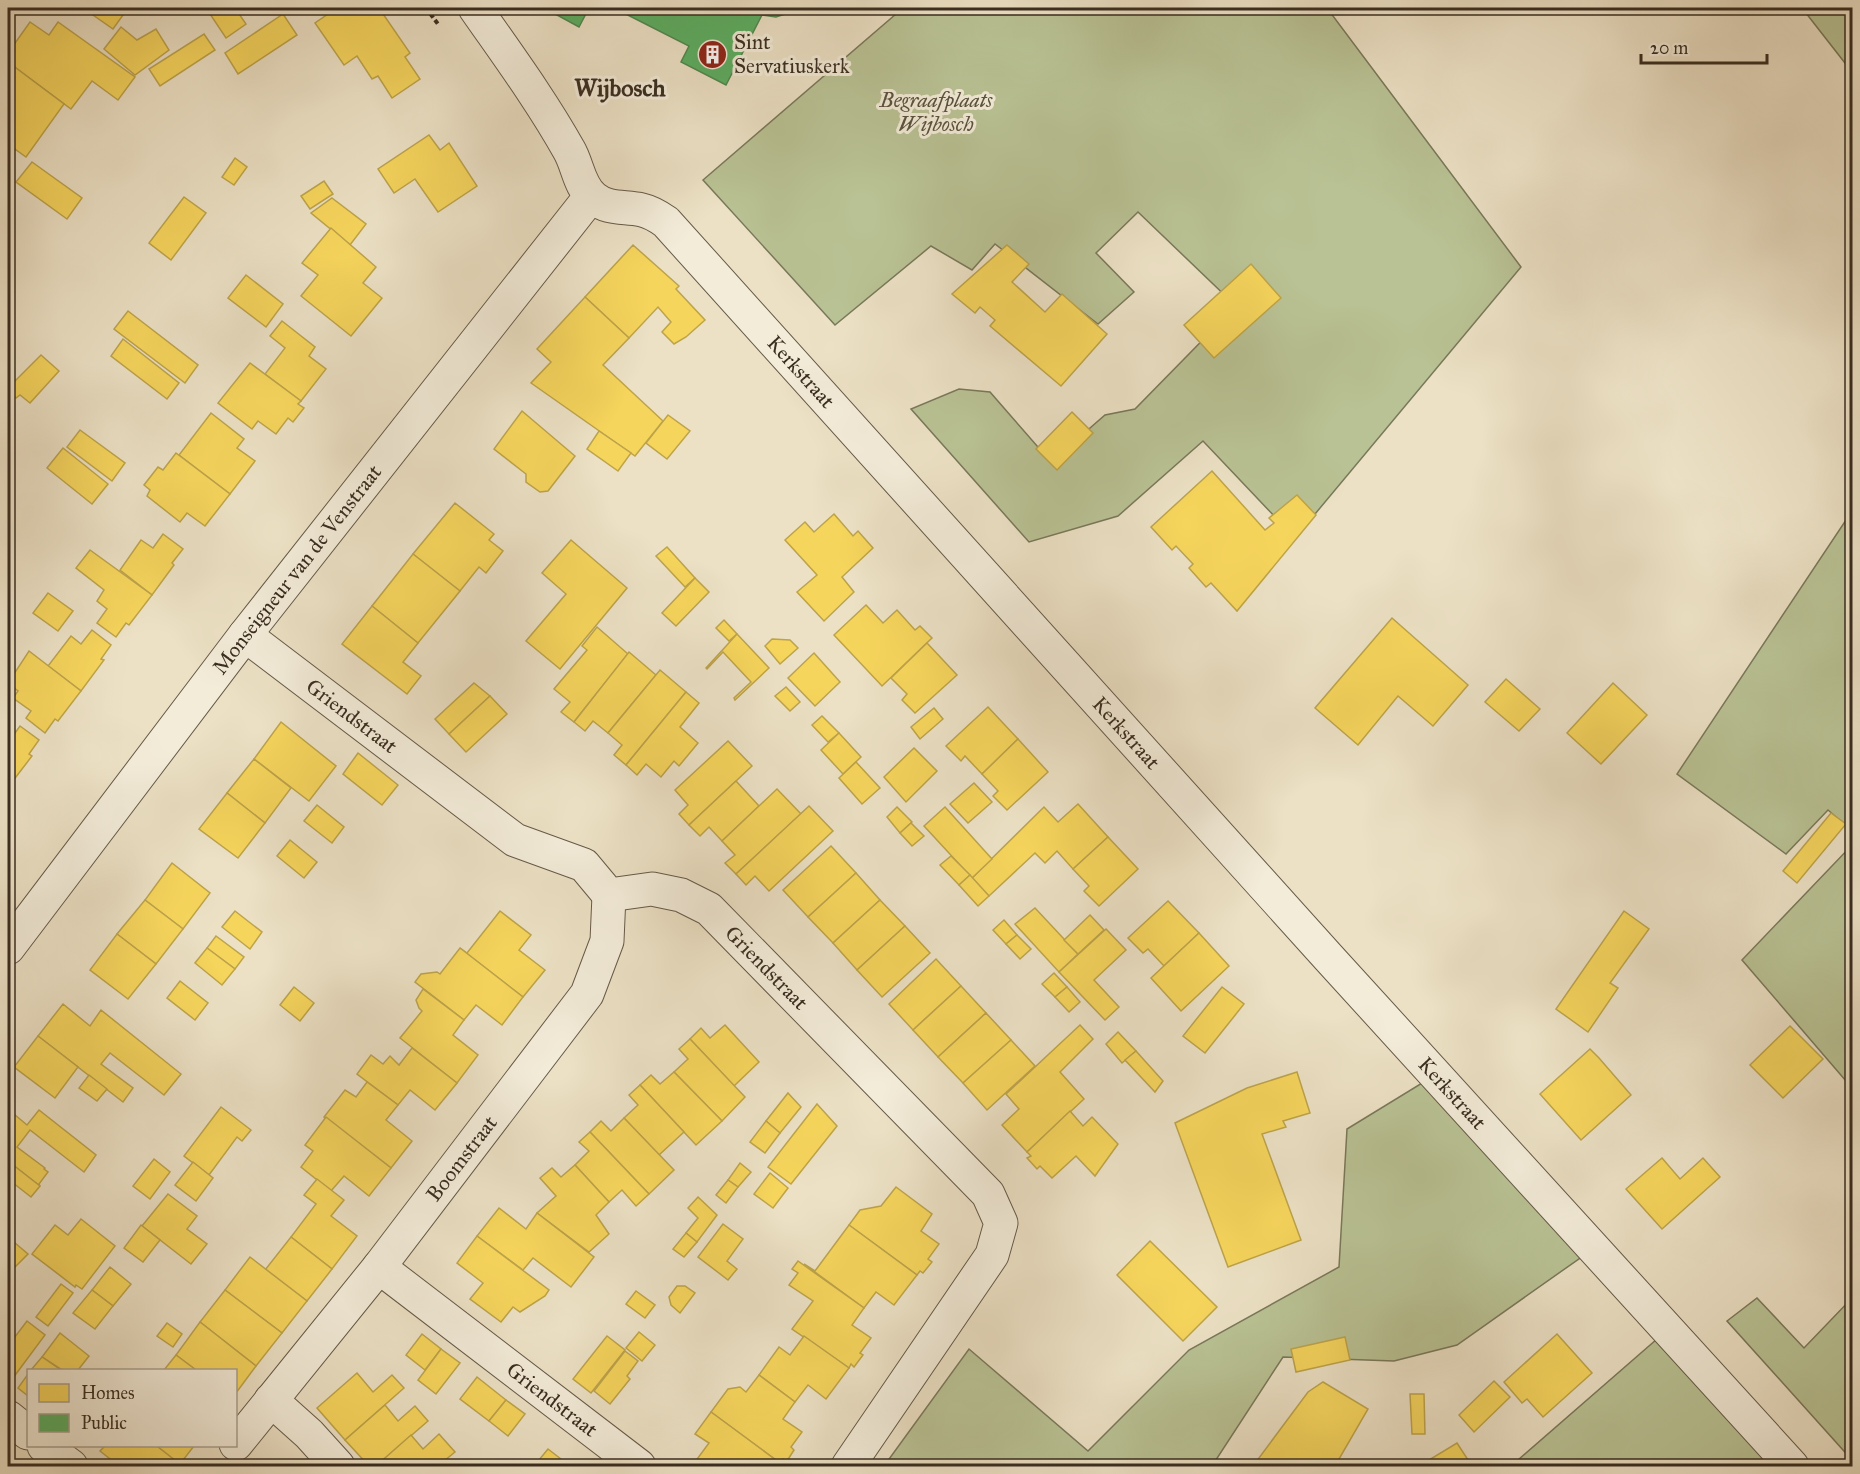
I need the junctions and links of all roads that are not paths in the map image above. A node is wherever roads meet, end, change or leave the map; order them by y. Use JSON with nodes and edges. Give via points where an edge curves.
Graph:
{"nodes":[{"id":1,"x":476,"y":8,"type":"edge"},
{"id":2,"x":591,"y":196,"type":"junction"},
{"id":3,"x":245,"y":635,"type":"junction"},
{"id":4,"x":609,"y":895,"type":"junction"},
{"id":5,"x":8,"y":948,"type":"edge"},
{"id":6,"x":379,"y":1267,"type":"junction"},
{"id":7,"x":271,"y":1400,"type":"junction"},
{"id":8,"x":8,"y":1417,"type":"edge"},
{"id":9,"x":27,"y":1432,"type":"edge"},
{"id":10,"x":237,"y":1442,"type":"edge"},
{"id":11,"x":45,"y":1447,"type":"edge"},
{"id":12,"x":233,"y":1447,"type":"edge"},
{"id":13,"x":71,"y":1467,"type":"edge"},
{"id":14,"x":218,"y":1467,"type":"edge"},
{"id":15,"x":338,"y":1467,"type":"edge"},
{"id":16,"x":639,"y":1467,"type":"edge"},
{"id":17,"x":848,"y":1467,"type":"edge"},
{"id":18,"x":1791,"y":1467,"type":"edge"}],
"edges":[{"from":1,"to":2,"type":"street","via":[[569,149]]},
{"from":2,"to":3,"type":"street","name":"Monseigneur van de Venstraat"},
{"from":2,"to":18,"type":"street","name":"Kerkstraat","via":[[609,207],[640,209],[666,222]]},
{"from":3,"to":4,"type":"street","name":"Griendstraat","via":[[515,840],[584,865]]},
{"from":3,"to":5,"type":"street","name":"Monseigneur van de Venstraat"},
{"from":4,"to":6,"type":"street","name":"Boomstraat","via":[[607,941],[587,994]]},
{"from":4,"to":17,"type":"street","name":"Griendstraat","via":[[652,889],[681,895],[709,909],[988,1194],[1001,1223],[992,1255]]},
{"from":6,"to":7,"type":"street","name":"Boomstraat"},
{"from":6,"to":16,"type":"street","name":"Griendstraat"},
{"from":7,"to":10,"type":"street","name":"Boomstraat"},
{"from":7,"to":15,"type":"street"},
{"from":8,"to":9,"type":"street"},
{"from":11,"to":13,"type":"street"},
{"from":12,"to":14,"type":"street","name":"Boomstraat"}]}
